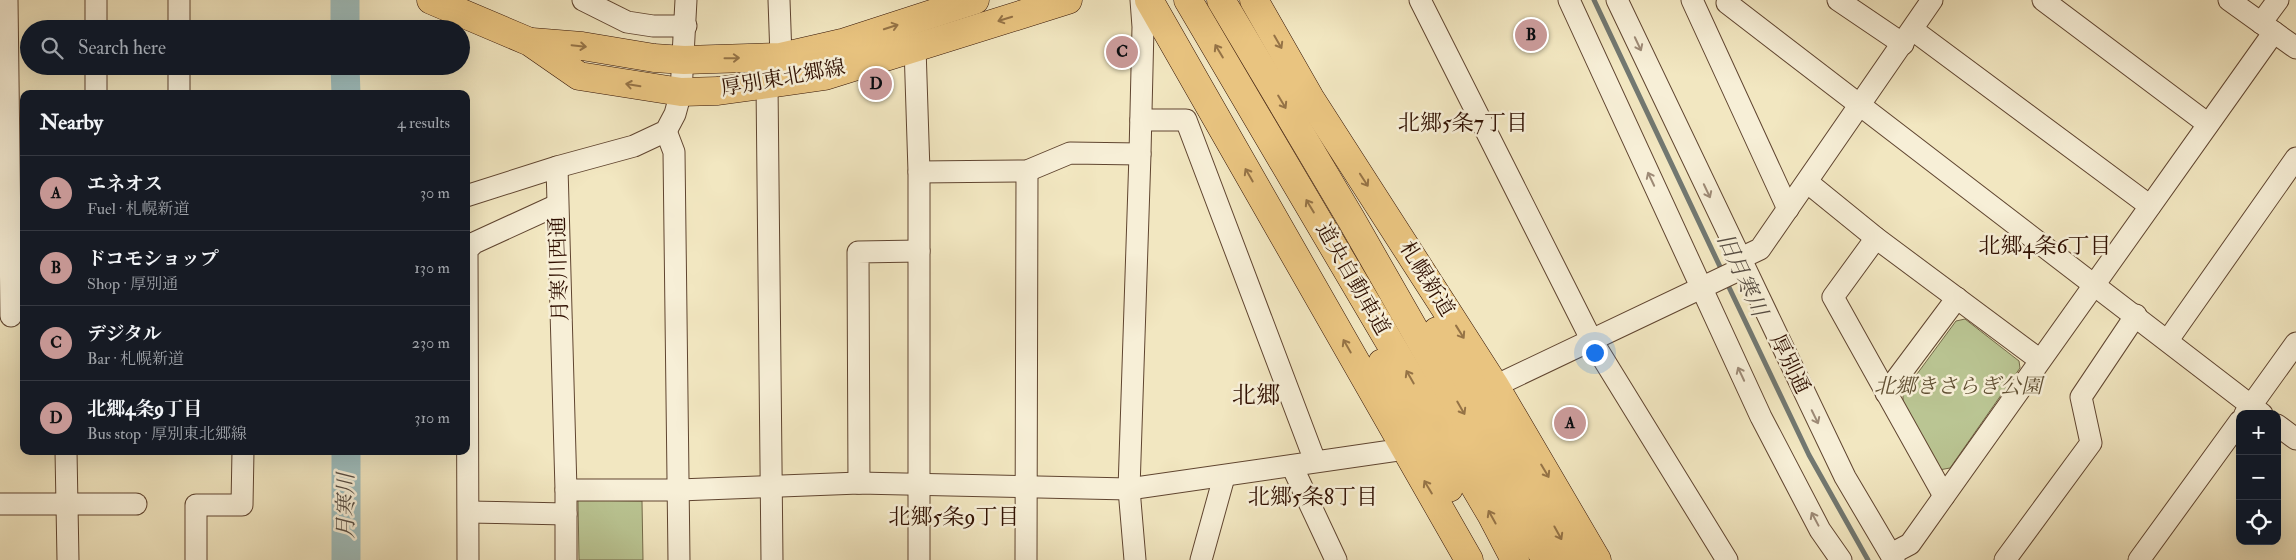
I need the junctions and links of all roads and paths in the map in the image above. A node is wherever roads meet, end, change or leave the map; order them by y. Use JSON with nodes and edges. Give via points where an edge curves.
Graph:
{"nodes":[{"id":1,"x":7,"y":0,"type":"edge"},
{"id":2,"x":96,"y":0,"type":"edge"},
{"id":3,"x":179,"y":0,"type":"edge"},
{"id":4,"x":431,"y":0,"type":"edge"},
{"id":5,"x":686,"y":0,"type":"edge"},
{"id":6,"x":779,"y":0,"type":"edge"},
{"id":7,"x":1068,"y":0,"type":"edge"},
{"id":8,"x":1141,"y":0,"type":"edge"},
{"id":9,"x":1149,"y":0,"type":"edge"},
{"id":10,"x":1188,"y":0,"type":"edge"},
{"id":11,"x":1221,"y":0,"type":"edge"},
{"id":12,"x":1254,"y":0,"type":"edge"},
{"id":13,"x":1420,"y":0,"type":"edge"},
{"id":14,"x":1569,"y":0,"type":"edge"},
{"id":15,"x":1617,"y":0,"type":"edge"},
{"id":16,"x":1838,"y":0,"type":"edge"},
{"id":17,"x":1932,"y":0,"type":"edge"},
{"id":18,"x":2043,"y":0,"type":"edge"},
{"id":19,"x":2229,"y":0,"type":"edge"},
{"id":20,"x":2278,"y":0,"type":"edge"},
{"id":21,"x":591,"y":2,"type":"edge"},
{"id":22,"x":966,"y":2,"type":"edge"},
{"id":23,"x":1729,"y":2,"type":"edge"},
{"id":24,"x":1696,"y":8,"type":"edge"},
{"id":25,"x":96,"y":20,"type":"edge"},
{"id":26,"x":179,"y":20,"type":"edge"},
{"id":27,"x":686,"y":26,"type":"junction"},
{"id":28,"x":2267,"y":28,"type":"junction"},
{"id":29,"x":1908,"y":37,"type":"junction"},
{"id":30,"x":4,"y":42,"type":"edge"},
{"id":31,"x":530,"y":42,"type":"junction"},
{"id":32,"x":915,"y":47,"type":"junction"},
{"id":33,"x":2296,"y":48,"type":"edge"},
{"id":34,"x":781,"y":57,"type":"junction"},
{"id":35,"x":684,"y":60,"type":"junction"},
{"id":36,"x":96,"y":75,"type":"edge"},
{"id":37,"x":179,"y":75,"type":"edge"},
{"id":38,"x":767,"y":84,"type":"junction"},
{"id":39,"x":96,"y":90,"type":"edge"},
{"id":40,"x":179,"y":90,"type":"edge"},
{"id":41,"x":681,"y":92,"type":"junction"},
{"id":42,"x":1861,"y":105,"type":"junction"},
{"id":43,"x":1141,"y":120,"type":"junction"},
{"id":44,"x":2208,"y":124,"type":"junction"},
{"id":45,"x":666,"y":131,"type":"junction"},
{"id":46,"x":1140,"y":154,"type":"junction"},
{"id":47,"x":2296,"y":158,"type":"edge"},
{"id":48,"x":557,"y":166,"type":"junction"},
{"id":49,"x":1027,"y":171,"type":"junction"},
{"id":50,"x":919,"y":172,"type":"junction"},
{"id":51,"x":1807,"y":182,"type":"junction"},
{"id":52,"x":470,"y":195,"type":"edge"},
{"id":53,"x":557,"y":205,"type":"junction"},
{"id":54,"x":2150,"y":206,"type":"junction"},
{"id":55,"x":1788,"y":209,"type":"junction"},
{"id":56,"x":1351,"y":219,"type":"junction"},
{"id":57,"x":1876,"y":238,"type":"junction"},
{"id":58,"x":470,"y":247,"type":"edge"},
{"id":59,"x":1335,"y":248,"type":"junction"},
{"id":60,"x":919,"y":251,"type":"junction"},
{"id":61,"x":1738,"y":266,"type":"junction"},
{"id":62,"x":2094,"y":284,"type":"junction"},
{"id":63,"x":1707,"y":285,"type":"junction"},
{"id":64,"x":1958,"y":298,"type":"junction"},
{"id":65,"x":2136,"y":315,"type":"junction"},
{"id":66,"x":12,"y":316,"type":"edge"},
{"id":67,"x":1591,"y":339,"type":"junction"},
{"id":68,"x":2168,"y":340,"type":"junction"},
{"id":69,"x":2296,"y":343,"type":"edge"},
{"id":70,"x":2040,"y":360,"type":"junction"},
{"id":71,"x":1495,"y":386,"type":"junction"},
{"id":72,"x":1886,"y":393,"type":"junction"},
{"id":73,"x":2246,"y":410,"type":"edge"},
{"id":74,"x":2251,"y":410,"type":"edge"},
{"id":75,"x":2281,"y":428,"type":"edge"},
{"id":76,"x":2236,"y":431,"type":"edge"},
{"id":77,"x":2296,"y":439,"type":"edge"},
{"id":78,"x":1405,"y":449,"type":"junction"},
{"id":79,"x":66,"y":455,"type":"edge"},
{"id":80,"x":243,"y":455,"type":"edge"},
{"id":81,"x":469,"y":455,"type":"edge"},
{"id":82,"x":1315,"y":462,"type":"junction"},
{"id":83,"x":1292,"y":466,"type":"junction"},
{"id":84,"x":1224,"y":477,"type":"junction"},
{"id":85,"x":859,"y":483,"type":"junction"},
{"id":86,"x":770,"y":485,"type":"junction"},
{"id":87,"x":919,"y":485,"type":"junction"},
{"id":88,"x":1027,"y":487,"type":"junction"},
{"id":89,"x":1129,"y":489,"type":"junction"},
{"id":90,"x":566,"y":490,"type":"junction"},
{"id":91,"x":678,"y":490,"type":"junction"},
{"id":92,"x":1944,"y":496,"type":"junction"},
{"id":93,"x":0,"y":504,"type":"edge"},
{"id":94,"x":69,"y":504,"type":"junction"},
{"id":95,"x":136,"y":504,"type":"dead end"},
{"id":96,"x":469,"y":512,"type":"junction"},
{"id":97,"x":566,"y":514,"type":"junction"},
{"id":98,"x":1892,"y":557,"type":"edge"},
{"id":99,"x":68,"y":560,"type":"edge"},
{"id":100,"x":196,"y":560,"type":"edge"},
{"id":101,"x":468,"y":560,"type":"edge"},
{"id":102,"x":566,"y":560,"type":"edge"},
{"id":103,"x":679,"y":560,"type":"edge"},
{"id":104,"x":772,"y":560,"type":"edge"},
{"id":105,"x":919,"y":560,"type":"edge"},
{"id":106,"x":1026,"y":560,"type":"edge"},
{"id":107,"x":1134,"y":560,"type":"edge"},
{"id":108,"x":1201,"y":560,"type":"edge"},
{"id":109,"x":1336,"y":560,"type":"edge"},
{"id":110,"x":1469,"y":560,"type":"edge"},
{"id":111,"x":1488,"y":560,"type":"edge"},
{"id":112,"x":1515,"y":560,"type":"edge"},
{"id":113,"x":1546,"y":560,"type":"edge"},
{"id":114,"x":1572,"y":560,"type":"edge"},
{"id":115,"x":1597,"y":560,"type":"edge"},
{"id":116,"x":1727,"y":560,"type":"edge"},
{"id":117,"x":1841,"y":560,"type":"edge"},
{"id":118,"x":2005,"y":560,"type":"edge"},
{"id":119,"x":2141,"y":560,"type":"edge"}],
"edges":[{"from":1,"to":30,"type":"street"},
{"from":2,"to":25,"type":"street"},
{"from":3,"to":26,"type":"street"},
{"from":4,"to":31,"type":"main road","name":"厚別東北郷線"},
{"from":5,"to":27,"type":"street"},
{"from":6,"to":34,"type":"street"},
{"from":7,"to":32,"type":"main road","name":"厚別東北郷線","one_way":true},
{"from":8,"to":43,"type":"street"},
{"from":78,"to":9,"type":"main road","one_way":true},
{"from":59,"to":10,"type":"main road","name":"道央自動車道","one_way":true},
{"from":11,"to":56,"type":"main road","name":"道央自動車道","one_way":true},
{"from":12,"to":71,"type":"main road","name":"札幌新道","one_way":true,"via":[[1310,98]]},
{"from":13,"to":67,"type":"street"},
{"from":63,"to":14,"type":"street","one_way":true},
{"from":15,"to":61,"type":"street","name":"厚別通","one_way":true},
{"from":16,"to":29,"type":"street"},
{"from":17,"to":29,"type":"street"},
{"from":18,"to":44,"type":"street"},
{"from":19,"to":28,"type":"street"},
{"from":20,"to":28,"type":"street"},
{"from":21,"to":27,"type":"street","via":[[627,22]]},
{"from":34,"to":22,"type":"main road","name":"厚別東北郷線","one_way":true,"via":[[842,43]]},
{"from":23,"to":24,"type":"street"},
{"from":23,"to":42,"type":"street"},
{"from":24,"to":55,"type":"street"},
{"from":27,"to":35,"type":"street"},
{"from":28,"to":33,"type":"street"},
{"from":28,"to":44,"type":"street"},
{"from":29,"to":42,"type":"street"},
{"from":29,"to":54,"type":"street"},
{"from":30,"to":66,"type":"street"},
{"from":31,"to":35,"type":"main road","name":"厚別東北郷線","one_way":true},
{"from":41,"to":31,"type":"main road","name":"厚別東北郷線","one_way":true,"via":[[579,76]]},
{"from":32,"to":38,"type":"main road","name":"厚別東北郷線","via":[[826,76]]},
{"from":32,"to":50,"type":"street"},
{"from":35,"to":34,"type":"main road","name":"厚別東北郷線","one_way":true},
{"from":35,"to":41,"type":"street"},
{"from":36,"to":39,"type":"street"},
{"from":37,"to":40,"type":"street"},
{"from":38,"to":41,"type":"main road","name":"厚別東北郷線"},
{"from":38,"to":86,"type":"street"},
{"from":41,"to":45,"type":"street"},
{"from":42,"to":51,"type":"street"},
{"from":42,"to":62,"type":"street"},
{"from":43,"to":46,"type":"street"},
{"from":43,"to":82,"type":"street","via":[[1186,120]]},
{"from":44,"to":54,"type":"street"},
{"from":45,"to":48,"type":"street","via":[[634,146]]},
{"from":45,"to":91,"type":"street","via":[[674,152]]},
{"from":46,"to":49,"type":"street","via":[[1070,153]]},
{"from":46,"to":89,"type":"street"},
{"from":47,"to":68,"type":"street"},
{"from":48,"to":52,"type":"street"},
{"from":48,"to":53,"type":"street","name":"月寒川西通"},
{"from":49,"to":50,"type":"street"},
{"from":49,"to":88,"type":"street"},
{"from":50,"to":60,"type":"street"},
{"from":51,"to":55,"type":"street"},
{"from":51,"to":57,"type":"street"},
{"from":53,"to":58,"type":"street"},
{"from":53,"to":90,"type":"street","name":"月寒川西通"},
{"from":54,"to":62,"type":"street"},
{"from":55,"to":61,"type":"street","via":[[1760,249]]},
{"from":56,"to":113,"type":"main road","name":"道央自動車道","one_way":true},
{"from":56,"to":114,"type":"main road","one_way":true,"via":[[1415,298],[1509,444]]},
{"from":57,"to":64,"type":"street"},
{"from":57,"to":72,"type":"street","via":[[1833,297]]},
{"from":59,"to":111,"type":"main road","via":[[1374,349]]},
{"from":112,"to":59,"type":"main road","name":"道央自動車道","one_way":true},
{"from":60,"to":85,"type":"street","via":[[858,252]]},
{"from":60,"to":87,"type":"street"},
{"from":61,"to":63,"type":"street"},
{"from":61,"to":98,"type":"street","name":"厚別通","one_way":true,"via":[[1845,478]]},
{"from":62,"to":65,"type":"street"},
{"from":62,"to":70,"type":"street"},
{"from":63,"to":67,"type":"street"},
{"from":117,"to":63,"type":"street","one_way":true,"via":[[1820,530],[1761,417]]},
{"from":64,"to":70,"type":"street"},
{"from":64,"to":72,"type":"street"},
{"from":65,"to":68,"type":"street"},
{"from":65,"to":118,"type":"street","via":[[2081,397],[2091,443]]},
{"from":67,"to":71,"type":"street"},
{"from":67,"to":116,"type":"street"},
{"from":68,"to":73,"type":"street"},
{"from":69,"to":74,"type":"street"},
{"from":70,"to":92,"type":"street"},
{"from":71,"to":115,"type":"main road","name":"札幌新道","one_way":true},
{"from":72,"to":92,"type":"street"},
{"from":75,"to":77,"type":"street"},
{"from":76,"to":119,"type":"street"},
{"from":78,"to":82,"type":"street"},
{"from":110,"to":78,"type":"main road","one_way":true},
{"from":79,"to":94,"type":"street"},
{"from":80,"to":100,"type":"street","via":[[242,505],[196,505]]},
{"from":81,"to":96,"type":"street"},
{"from":82,"to":83,"type":"street"},
{"from":83,"to":84,"type":"street"},
{"from":83,"to":109,"type":"street"},
{"from":84,"to":89,"type":"street"},
{"from":84,"to":108,"type":"street"},
{"from":85,"to":86,"type":"street"},
{"from":85,"to":87,"type":"street"},
{"from":86,"to":91,"type":"street"},
{"from":86,"to":104,"type":"street"},
{"from":87,"to":88,"type":"street"},
{"from":87,"to":105,"type":"street"},
{"from":88,"to":89,"type":"street"},
{"from":88,"to":106,"type":"street"},
{"from":89,"to":107,"type":"street"},
{"from":90,"to":91,"type":"street"},
{"from":90,"to":97,"type":"street","name":"月寒川西通"},
{"from":91,"to":103,"type":"street"},
{"from":92,"to":98,"type":"street","via":[[1910,544]]},
{"from":93,"to":94,"type":"street"},
{"from":94,"to":95,"type":"street"},
{"from":94,"to":99,"type":"street"},
{"from":96,"to":97,"type":"street"},
{"from":96,"to":101,"type":"street"},
{"from":97,"to":102,"type":"street","name":"月寒川西通"}]}
